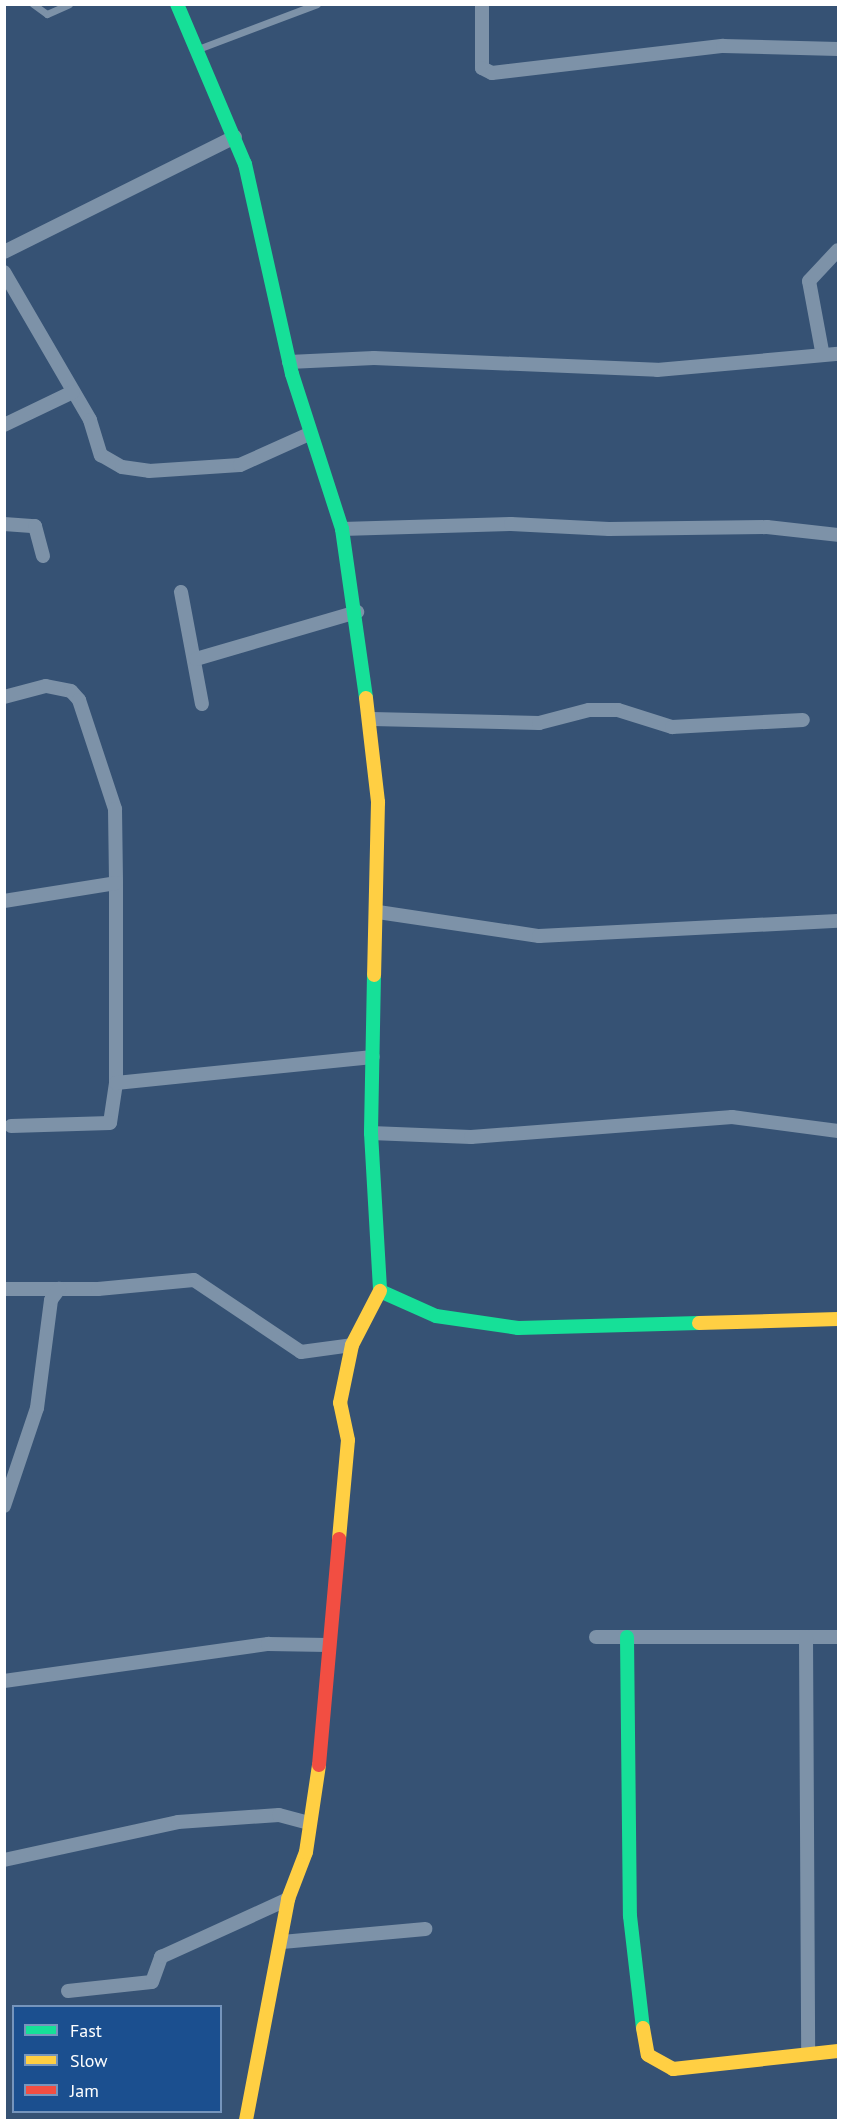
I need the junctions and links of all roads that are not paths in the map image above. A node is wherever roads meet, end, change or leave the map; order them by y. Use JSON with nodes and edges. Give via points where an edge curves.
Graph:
{"nodes":[{"id":1,"x":33,"y":4,"type":"edge"},
{"id":2,"x":69,"y":4,"type":"edge"},
{"id":3,"x":177,"y":4,"type":"edge"},
{"id":4,"x":317,"y":4,"type":"edge"},
{"id":5,"x":482,"y":4,"type":"edge"},
{"id":6,"x":198,"y":49,"type":"junction"},
{"id":7,"x":838,"y":49,"type":"edge"},
{"id":8,"x":235,"y":137,"type":"junction"},
{"id":9,"x":838,"y":250,"type":"edge"},
{"id":10,"x":4,"y":252,"type":"edge"},
{"id":11,"x":4,"y":272,"type":"edge"},
{"id":12,"x":822,"y":351,"type":"junction"},
{"id":13,"x":838,"y":354,"type":"edge"},
{"id":14,"x":289,"y":362,"type":"junction"},
{"id":15,"x":73,"y":392,"type":"junction"},
{"id":16,"x":4,"y":425,"type":"edge"},
{"id":17,"x":309,"y":434,"type":"junction"},
{"id":18,"x":4,"y":524,"type":"edge"},
{"id":19,"x":342,"y":528,"type":"junction"},
{"id":20,"x":838,"y":535,"type":"edge"},
{"id":21,"x":44,"y":556,"type":"dead end"},
{"id":22,"x":181,"y":592,"type":"dead end"},
{"id":23,"x":357,"y":612,"type":"junction"},
{"id":24,"x":196,"y":659,"type":"junction"},
{"id":25,"x":4,"y":697,"type":"edge"},
{"id":26,"x":202,"y":704,"type":"dead end"},
{"id":27,"x":372,"y":719,"type":"junction"},
{"id":28,"x":803,"y":720,"type":"dead end"},
{"id":29,"x":116,"y":883,"type":"junction"},
{"id":30,"x":4,"y":901,"type":"edge"},
{"id":31,"x":378,"y":912,"type":"junction"},
{"id":32,"x":838,"y":921,"type":"edge"},
{"id":33,"x":373,"y":1057,"type":"junction"},
{"id":34,"x":116,"y":1083,"type":"junction"},
{"id":35,"x":12,"y":1126,"type":"dead end"},
{"id":36,"x":838,"y":1131,"type":"edge"},
{"id":37,"x":371,"y":1133,"type":"junction"},
{"id":38,"x":4,"y":1289,"type":"edge"},
{"id":39,"x":59,"y":1289,"type":"junction"},
{"id":40,"x":380,"y":1290,"type":"junction"},
{"id":41,"x":838,"y":1319,"type":"edge"},
{"id":42,"x":352,"y":1345,"type":"junction"},
{"id":43,"x":4,"y":1506,"type":"edge"},
{"id":44,"x":596,"y":1637,"type":"dead end"},
{"id":45,"x":627,"y":1637,"type":"junction"},
{"id":46,"x":806,"y":1637,"type":"junction"},
{"id":47,"x":838,"y":1637,"type":"edge"},
{"id":48,"x":328,"y":1645,"type":"junction"},
{"id":49,"x":4,"y":1681,"type":"edge"},
{"id":50,"x":309,"y":1824,"type":"junction"},
{"id":51,"x":4,"y":1860,"type":"edge"},
{"id":52,"x":288,"y":1899,"type":"junction"},
{"id":53,"x":425,"y":1929,"type":"dead end"},
{"id":54,"x":282,"y":1942,"type":"junction"},
{"id":55,"x":68,"y":1991,"type":"dead end"},
{"id":56,"x":838,"y":2051,"type":"edge"},
{"id":57,"x":808,"y":2054,"type":"junction"},
{"id":58,"x":246,"y":2121,"type":"edge"}],
"edges":[{"from":1,"to":2,"type":"lane","via":[[47,14]]},
{"from":3,"to":6,"type":"street"},
{"from":4,"to":6,"type":"lane"},
{"from":5,"to":7,"type":"street","via":[[482,68],[492,73],[723,46]]},
{"from":6,"to":8,"type":"street"},
{"from":8,"to":10,"type":"street"},
{"from":8,"to":14,"type":"street"},
{"from":9,"to":12,"type":"street","via":[[809,281]]},
{"from":11,"to":15,"type":"street"},
{"from":12,"to":13,"type":"street"},
{"from":12,"to":14,"type":"street","via":[[657,370],[374,358]]},
{"from":14,"to":17,"type":"street"},
{"from":15,"to":16,"type":"street"},
{"from":15,"to":17,"type":"street","via":[[101,455],[122,468],[240,465]]},
{"from":17,"to":19,"type":"street"},
{"from":18,"to":21,"type":"street","via":[[35,526]]},
{"from":19,"to":20,"type":"street","via":[[511,524],[598,529],[767,527]]},
{"from":19,"to":23,"type":"street"},
{"from":22,"to":24,"type":"street"},
{"from":23,"to":24,"type":"street"},
{"from":23,"to":27,"type":"street"},
{"from":24,"to":26,"type":"street"},
{"from":25,"to":29,"type":"street","via":[[46,686],[71,692],[79,700],[115,809]]},
{"from":27,"to":28,"type":"street","via":[[539,723],[588,710],[618,710],[684,728]]},
{"from":27,"to":31,"type":"street"},
{"from":29,"to":30,"type":"street"},
{"from":29,"to":34,"type":"street"},
{"from":31,"to":32,"type":"street","via":[[539,936]]},
{"from":31,"to":33,"type":"street"},
{"from":33,"to":34,"type":"street"},
{"from":33,"to":37,"type":"street"},
{"from":34,"to":35,"type":"street","via":[[110,1123]]},
{"from":36,"to":37,"type":"street","via":[[732,1117],[471,1137]]},
{"from":37,"to":40,"type":"street"},
{"from":38,"to":39,"type":"street"},
{"from":39,"to":42,"type":"street","via":[[194,1280],[301,1352]]},
{"from":39,"to":43,"type":"street","via":[[51,1300],[37,1408]]},
{"from":40,"to":41,"type":"street","via":[[436,1316],[518,1328]]},
{"from":40,"to":42,"type":"street"},
{"from":42,"to":48,"type":"street","via":[[340,1403],[348,1440]]},
{"from":44,"to":45,"type":"street"},
{"from":45,"to":46,"type":"street"},
{"from":45,"to":57,"type":"street","via":[[630,1916],[634,1983],[648,2055],[673,2069]]},
{"from":46,"to":47,"type":"street"},
{"from":46,"to":57,"type":"street"},
{"from":48,"to":49,"type":"street","via":[[268,1644]]},
{"from":48,"to":50,"type":"street"},
{"from":50,"to":51,"type":"street","via":[[279,1815],[178,1821]]},
{"from":50,"to":52,"type":"street","via":[[306,1852]]},
{"from":52,"to":54,"type":"street"},
{"from":52,"to":55,"type":"street","via":[[161,1957],[152,1982]]},
{"from":53,"to":54,"type":"street"},
{"from":54,"to":58,"type":"street"},
{"from":56,"to":57,"type":"street"}]}
